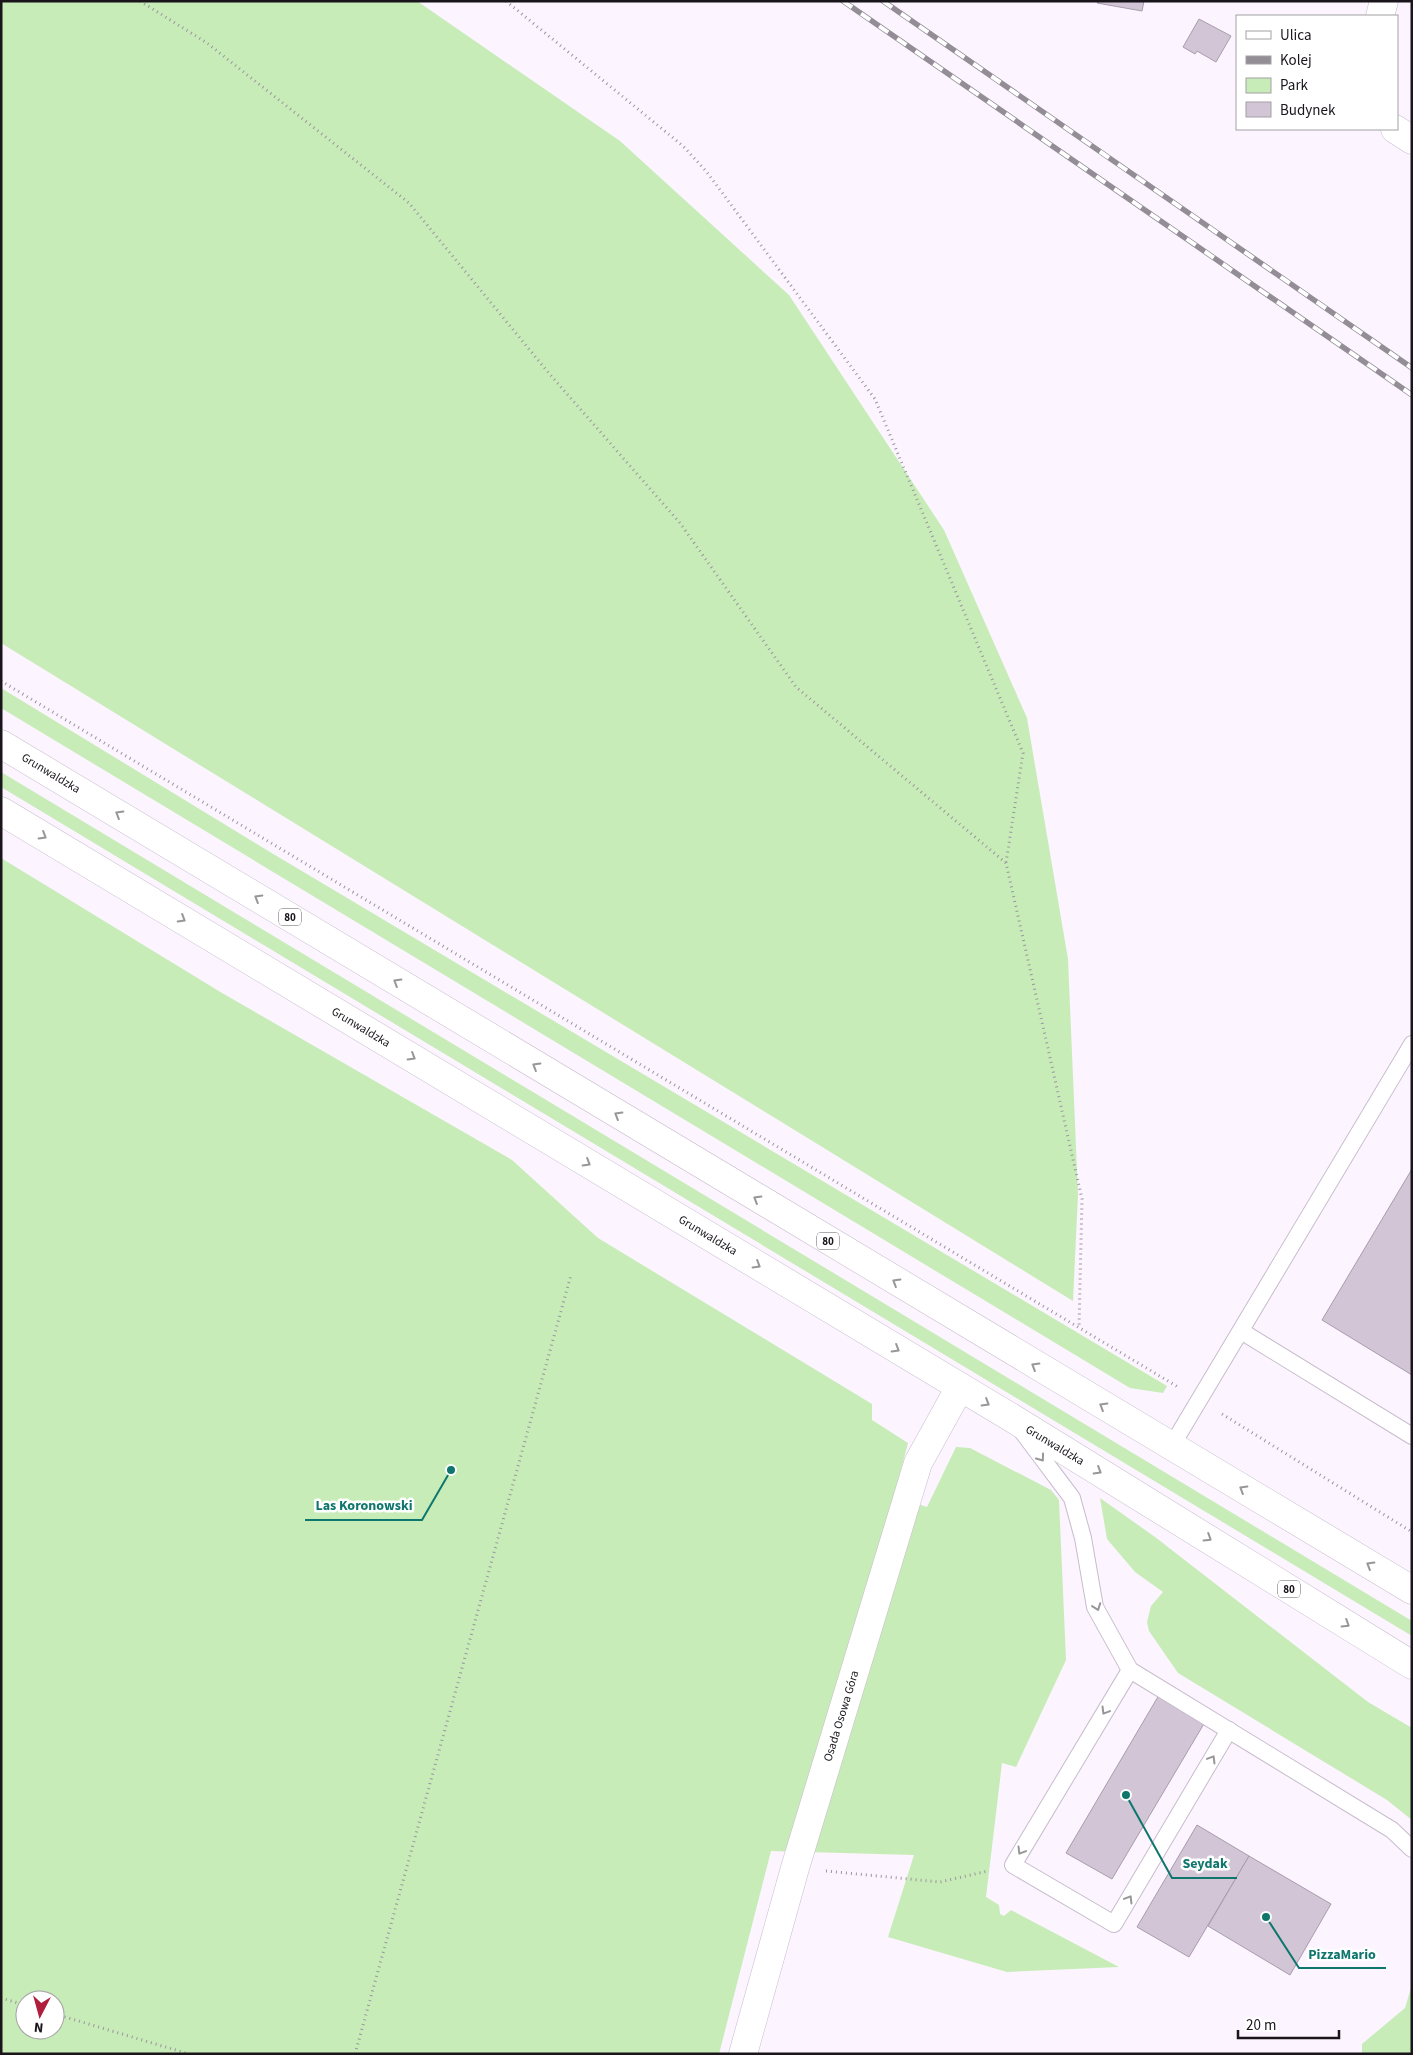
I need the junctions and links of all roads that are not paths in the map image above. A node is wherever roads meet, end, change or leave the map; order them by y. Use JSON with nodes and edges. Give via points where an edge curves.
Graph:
{"nodes":[{"id":1,"x":1384,"y":1,"type":"edge"},
{"id":2,"x":1380,"y":15,"type":"edge"},
{"id":3,"x":1397,"y":130,"type":"edge"},
{"id":4,"x":1412,"y":140,"type":"edge"},
{"id":5,"x":1,"y":744,"type":"edge"},
{"id":6,"x":1,"y":811,"type":"edge"},
{"id":7,"x":1412,"y":1044,"type":"edge"},
{"id":8,"x":1241,"y":1332,"type":"junction"},
{"id":9,"x":960,"y":1387,"type":"junction"},
{"id":10,"x":1012,"y":1418,"type":"junction"},
{"id":11,"x":1412,"y":1436,"type":"edge"},
{"id":12,"x":1171,"y":1447,"type":"junction"},
{"id":13,"x":1412,"y":1590,"type":"edge"},
{"id":14,"x":1412,"y":1665,"type":"edge"},
{"id":15,"x":1130,"y":1670,"type":"junction"},
{"id":16,"x":1229,"y":1730,"type":"junction"},
{"id":17,"x":1412,"y":1849,"type":"edge"},
{"id":18,"x":744,"y":2054,"type":"edge"}],
"edges":[{"from":1,"to":2,"type":"main road"},
{"from":3,"to":4,"type":"main road"},
{"from":12,"to":5,"type":"main road","name":"Grunwaldzka","number":"80","one_way":true},
{"from":6,"to":9,"type":"main road","name":"Grunwaldzka","number":"80","one_way":true},
{"from":7,"to":8,"type":"lane"},
{"from":8,"to":11,"type":"lane"},
{"from":8,"to":12,"type":"lane"},
{"from":9,"to":10,"type":"main road","name":"Grunwaldzka","number":"80","one_way":true},
{"from":9,"to":18,"type":"main road","name":"Osada Osowa Góra","via":[[918,1463],[795,1868]]},
{"from":10,"to":14,"type":"main road","name":"Grunwaldzka","number":"80","one_way":true},
{"from":10,"to":15,"type":"lane","one_way":true,"via":[[1072,1498],[1083,1538],[1095,1607]]},
{"from":13,"to":12,"type":"main road","name":"Grunwaldzka","number":"80","one_way":true},
{"from":15,"to":16,"type":"lane"},
{"from":15,"to":16,"type":"lane","one_way":true,"via":[[1013,1864],[1114,1924]]},
{"from":16,"to":17,"type":"lane","via":[[1392,1830]]}]}
